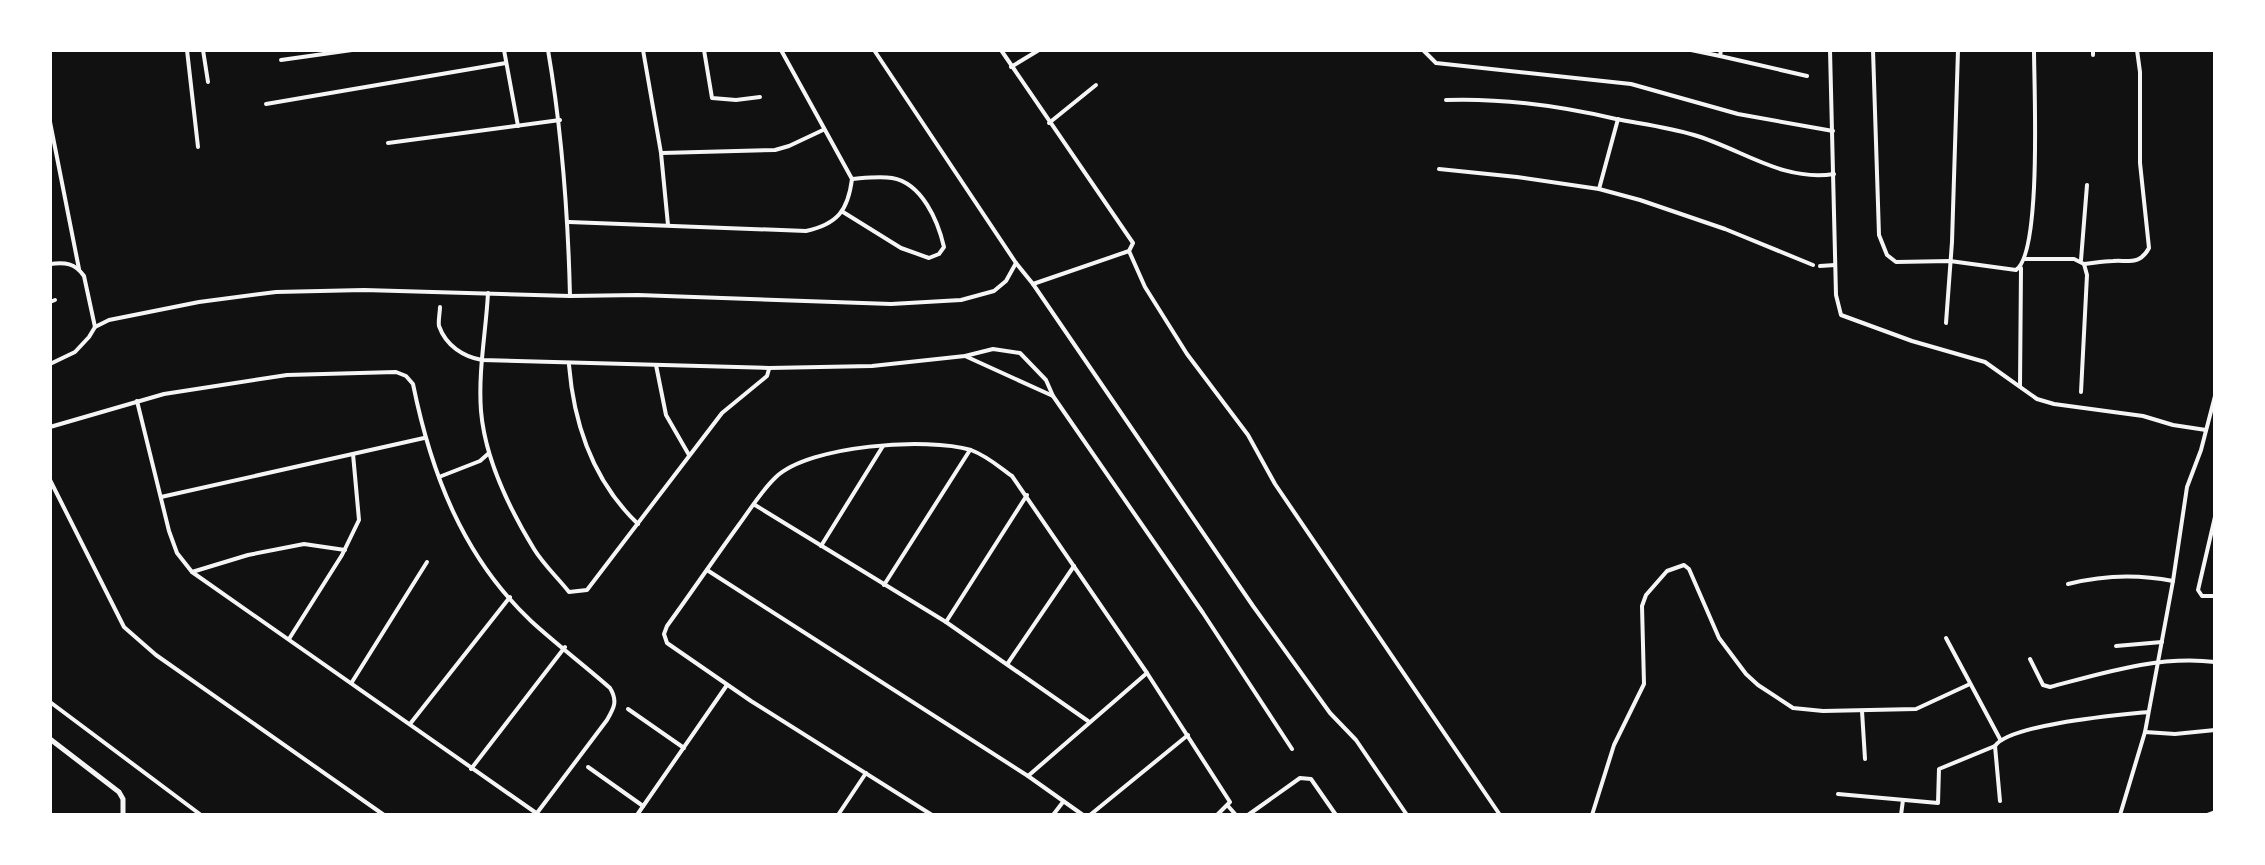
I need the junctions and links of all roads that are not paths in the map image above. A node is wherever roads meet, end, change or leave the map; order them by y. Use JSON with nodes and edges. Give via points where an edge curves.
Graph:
{"nodes":[{"id":1,"x":187,"y":50,"type":"edge"},
{"id":2,"x":203,"y":50,"type":"edge"},
{"id":3,"x":350,"y":50,"type":"edge"},
{"id":4,"x":504,"y":50,"type":"edge"},
{"id":5,"x":548,"y":50,"type":"edge"},
{"id":6,"x":643,"y":50,"type":"edge"},
{"id":7,"x":704,"y":50,"type":"edge"},
{"id":8,"x":781,"y":50,"type":"edge"},
{"id":9,"x":874,"y":50,"type":"edge"},
{"id":10,"x":1001,"y":50,"type":"edge"},
{"id":11,"x":1039,"y":50,"type":"edge"},
{"id":12,"x":1423,"y":50,"type":"edge"},
{"id":13,"x":1691,"y":50,"type":"edge"},
{"id":14,"x":1830,"y":50,"type":"edge"},
{"id":15,"x":1873,"y":50,"type":"edge"},
{"id":16,"x":1958,"y":50,"type":"edge"},
{"id":17,"x":2034,"y":50,"type":"edge"},
{"id":18,"x":2137,"y":50,"type":"edge"},
{"id":19,"x":1720,"y":53,"type":"edge"},
{"id":20,"x":281,"y":60,"type":"dead end"},
{"id":21,"x":506,"y":63,"type":"junction"},
{"id":22,"x":1011,"y":67,"type":"junction"},
{"id":23,"x":1807,"y":76,"type":"dead end"},
{"id":24,"x":208,"y":82,"type":"dead end"},
{"id":25,"x":1096,"y":85,"type":"dead end"},
{"id":26,"x":760,"y":97,"type":"dead end"},
{"id":27,"x":1446,"y":100,"type":"dead end"},
{"id":28,"x":266,"y":104,"type":"dead end"},
{"id":29,"x":1618,"y":119,"type":"junction"},
{"id":30,"x":560,"y":120,"type":"junction"},
{"id":31,"x":50,"y":122,"type":"edge"},
{"id":32,"x":1049,"y":123,"type":"junction"},
{"id":33,"x":518,"y":126,"type":"junction"},
{"id":34,"x":823,"y":130,"type":"junction"},
{"id":35,"x":1833,"y":131,"type":"junction"},
{"id":36,"x":388,"y":143,"type":"dead end"},
{"id":37,"x":198,"y":147,"type":"dead end"},
{"id":38,"x":661,"y":153,"type":"junction"},
{"id":39,"x":1439,"y":169,"type":"dead end"},
{"id":40,"x":1834,"y":174,"type":"junction"},
{"id":41,"x":852,"y":179,"type":"junction"},
{"id":42,"x":2087,"y":185,"type":"dead end"},
{"id":43,"x":1599,"y":189,"type":"junction"},
{"id":44,"x":843,"y":212,"type":"junction"},
{"id":45,"x":569,"y":222,"type":"junction"},
{"id":46,"x":668,"y":225,"type":"junction"},
{"id":47,"x":1129,"y":251,"type":"junction"},
{"id":48,"x":2024,"y":259,"type":"junction"},
{"id":49,"x":1950,"y":261,"type":"junction"},
{"id":50,"x":2082,"y":262,"type":"junction"},
{"id":51,"x":1016,"y":263,"type":"junction"},
{"id":52,"x":50,"y":264,"type":"edge"},
{"id":53,"x":1813,"y":265,"type":"dead end"},
{"id":54,"x":1835,"y":265,"type":"junction"},
{"id":55,"x":1820,"y":266,"type":"dead end"},
{"id":56,"x":2021,"y":267,"type":"junction"},
{"id":57,"x":79,"y":269,"type":"junction"},
{"id":58,"x":1033,"y":284,"type":"junction"},
{"id":59,"x":488,"y":293,"type":"junction"},
{"id":60,"x":570,"y":296,"type":"junction"},
{"id":61,"x":440,"y":307,"type":"dead end"},
{"id":62,"x":1946,"y":323,"type":"dead end"},
{"id":63,"x":95,"y":327,"type":"junction"},
{"id":64,"x":965,"y":356,"type":"junction"},
{"id":65,"x":482,"y":360,"type":"junction"},
{"id":66,"x":50,"y":364,"type":"edge"},
{"id":67,"x":569,"y":364,"type":"junction"},
{"id":68,"x":656,"y":365,"type":"junction"},
{"id":69,"x":769,"y":368,"type":"junction"},
{"id":70,"x":2020,"y":386,"type":"junction"},
{"id":71,"x":2081,"y":392,"type":"dead end"},
{"id":72,"x":1053,"y":396,"type":"junction"},
{"id":73,"x":2215,"y":396,"type":"edge"},
{"id":74,"x":137,"y":401,"type":"junction"},
{"id":75,"x":50,"y":427,"type":"edge"},
{"id":76,"x":2206,"y":430,"type":"junction"},
{"id":77,"x":424,"y":438,"type":"junction"},
{"id":78,"x":883,"y":446,"type":"junction"},
{"id":79,"x":970,"y":450,"type":"junction"},
{"id":80,"x":489,"y":453,"type":"junction"},
{"id":81,"x":353,"y":454,"type":"junction"},
{"id":82,"x":689,"y":455,"type":"junction"},
{"id":83,"x":439,"y":477,"type":"junction"},
{"id":84,"x":50,"y":480,"type":"edge"},
{"id":85,"x":1027,"y":495,"type":"junction"},
{"id":86,"x":160,"y":497,"type":"junction"},
{"id":87,"x":754,"y":505,"type":"junction"},
{"id":88,"x":2215,"y":517,"type":"edge"},
{"id":89,"x":638,"y":524,"type":"junction"},
{"id":90,"x":2213,"y":539,"type":"edge"},
{"id":91,"x":821,"y":546,"type":"junction"},
{"id":92,"x":345,"y":550,"type":"junction"},
{"id":93,"x":427,"y":562,"type":"dead end"},
{"id":94,"x":1074,"y":566,"type":"junction"},
{"id":95,"x":707,"y":570,"type":"junction"},
{"id":96,"x":192,"y":572,"type":"junction"},
{"id":97,"x":2173,"y":581,"type":"junction"},
{"id":98,"x":2068,"y":584,"type":"dead end"},
{"id":99,"x":884,"y":585,"type":"junction"},
{"id":100,"x":2215,"y":596,"type":"edge"},
{"id":101,"x":510,"y":597,"type":"junction"},
{"id":102,"x":946,"y":622,"type":"junction"},
{"id":103,"x":1946,"y":638,"type":"dead end"},
{"id":104,"x":289,"y":639,"type":"junction"},
{"id":105,"x":2162,"y":642,"type":"junction"},
{"id":106,"x":2116,"y":646,"type":"dead end"},
{"id":107,"x":565,"y":647,"type":"junction"},
{"id":108,"x":2030,"y":659,"type":"dead end"},
{"id":109,"x":2215,"y":662,"type":"edge"},
{"id":110,"x":1007,"y":664,"type":"junction"},
{"id":111,"x":2158,"y":664,"type":"junction"},
{"id":112,"x":1147,"y":673,"type":"junction"},
{"id":113,"x":352,"y":682,"type":"junction"},
{"id":114,"x":1970,"y":684,"type":"junction"},
{"id":115,"x":727,"y":685,"type":"junction"},
{"id":116,"x":50,"y":702,"type":"edge"},
{"id":117,"x":628,"y":709,"type":"dead end"},
{"id":118,"x":1862,"y":711,"type":"junction"},
{"id":119,"x":2148,"y":712,"type":"junction"},
{"id":120,"x":1088,"y":721,"type":"junction"},
{"id":121,"x":410,"y":724,"type":"junction"},
{"id":122,"x":2215,"y":730,"type":"edge"},
{"id":123,"x":2145,"y":732,"type":"junction"},
{"id":124,"x":1188,"y":735,"type":"junction"},
{"id":125,"x":50,"y":739,"type":"edge"},
{"id":126,"x":2000,"y":739,"type":"junction"},
{"id":127,"x":1995,"y":746,"type":"junction"},
{"id":128,"x":684,"y":748,"type":"junction"},
{"id":129,"x":1292,"y":749,"type":"dead end"},
{"id":130,"x":1865,"y":759,"type":"dead end"},
{"id":131,"x":588,"y":767,"type":"dead end"},
{"id":132,"x":471,"y":770,"type":"junction"},
{"id":133,"x":866,"y":773,"type":"junction"},
{"id":134,"x":1028,"y":776,"type":"junction"},
{"id":135,"x":1838,"y":794,"type":"dead end"},
{"id":136,"x":1903,"y":800,"type":"junction"},
{"id":137,"x":2000,"y":801,"type":"dead end"},
{"id":138,"x":1063,"y":802,"type":"junction"},
{"id":139,"x":643,"y":806,"type":"junction"},
{"id":140,"x":1228,"y":806,"type":"junction"},
{"id":141,"x":2215,"y":812,"type":"edge"},
{"id":142,"x":538,"y":814,"type":"edge"},
{"id":143,"x":123,"y":815,"type":"edge"},
{"id":144,"x":201,"y":815,"type":"edge"},
{"id":145,"x":384,"y":815,"type":"edge"},
{"id":146,"x":637,"y":815,"type":"edge"},
{"id":147,"x":838,"y":815,"type":"edge"},
{"id":148,"x":932,"y":815,"type":"edge"},
{"id":149,"x":1053,"y":815,"type":"edge"},
{"id":150,"x":1083,"y":815,"type":"edge"},
{"id":151,"x":1090,"y":815,"type":"edge"},
{"id":152,"x":1217,"y":815,"type":"edge"},
{"id":153,"x":1236,"y":815,"type":"edge"},
{"id":154,"x":1248,"y":815,"type":"edge"},
{"id":155,"x":1336,"y":815,"type":"edge"},
{"id":156,"x":1407,"y":815,"type":"edge"},
{"id":157,"x":1500,"y":815,"type":"edge"},
{"id":158,"x":1592,"y":815,"type":"edge"},
{"id":159,"x":1901,"y":815,"type":"edge"},
{"id":160,"x":2120,"y":815,"type":"edge"},
{"id":161,"x":2207,"y":815,"type":"edge"}],
"edges":[{"from":1,"to":37,"type":"street"},
{"from":2,"to":24,"type":"street"},
{"from":3,"to":20,"type":"street"},
{"from":4,"to":21,"type":"street"},
{"from":5,"to":30,"type":"street"},
{"from":6,"to":38,"type":"street"},
{"from":7,"to":26,"type":"street","via":[[712,98]]},
{"from":8,"to":34,"type":"street"},
{"from":9,"to":51,"type":"street"},
{"from":10,"to":22,"type":"street"},
{"from":11,"to":22,"type":"street"},
{"from":12,"to":35,"type":"street","via":[[1436,63],[1631,84],[1738,114]]},
{"from":13,"to":19,"type":"street"},
{"from":14,"to":35,"type":"street"},
{"from":15,"to":49,"type":"street","via":[[1880,240],[1896,262]]},
{"from":16,"to":49,"type":"street"},
{"from":17,"to":48,"type":"street","via":[[2036,166]]},
{"from":18,"to":50,"type":"street","via":[[2149,248],[2134,262]]},
{"from":19,"to":23,"type":"street"},
{"from":21,"to":28,"type":"street"},
{"from":21,"to":33,"type":"street"},
{"from":22,"to":32,"type":"street"},
{"from":25,"to":32,"type":"street"},
{"from":27,"to":29,"type":"street","via":[[1520,102]]},
{"from":29,"to":40,"type":"street","via":[[1699,136],[1785,172]]},
{"from":29,"to":43,"type":"street"},
{"from":30,"to":33,"type":"street"},
{"from":30,"to":45,"type":"street"},
{"from":31,"to":57,"type":"street"},
{"from":32,"to":47,"type":"street","via":[[1131,238]]},
{"from":33,"to":36,"type":"street"},
{"from":34,"to":38,"type":"street","via":[[775,150]]},
{"from":34,"to":41,"type":"street"},
{"from":35,"to":40,"type":"street"},
{"from":38,"to":46,"type":"street"},
{"from":39,"to":43,"type":"street"},
{"from":40,"to":54,"type":"street"},
{"from":41,"to":44,"type":"street"},
{"from":41,"to":44,"type":"street","via":[[906,182],[927,205],[944,247],[929,258],[901,248]]},
{"from":42,"to":50,"type":"street"},
{"from":43,"to":53,"type":"street","via":[[1725,229]]},
{"from":44,"to":46,"type":"street","via":[[806,231]]},
{"from":45,"to":46,"type":"street"},
{"from":45,"to":60,"type":"street"},
{"from":47,"to":58,"type":"street"},
{"from":47,"to":157,"type":"street","via":[[1187,354],[1248,435],[1275,484]]},
{"from":48,"to":50,"type":"street"},
{"from":48,"to":56,"type":"street"},
{"from":49,"to":56,"type":"street"},
{"from":49,"to":62,"type":"street"},
{"from":50,"to":71,"type":"street","via":[[2087,275]]},
{"from":51,"to":58,"type":"street"},
{"from":51,"to":60,"type":"street","via":[[994,291],[961,300],[891,304]]},
{"from":52,"to":57,"type":"street"},
{"from":54,"to":55,"type":"street"},
{"from":54,"to":70,"type":"street","via":[[1837,306],[1845,318],[1985,362]]},
{"from":56,"to":70,"type":"street"},
{"from":57,"to":63,"type":"street"},
{"from":58,"to":156,"type":"street","via":[[1253,606]]},
{"from":59,"to":60,"type":"street"},
{"from":59,"to":63,"type":"street","via":[[276,292],[145,312]]},
{"from":59,"to":65,"type":"street"},
{"from":61,"to":65,"type":"street","via":[[439,326],[451,345],[466,358]]},
{"from":63,"to":66,"type":"street","via":[[75,352]]},
{"from":64,"to":69,"type":"street","via":[[872,366]]},
{"from":64,"to":72,"type":"street"},
{"from":64,"to":72,"type":"street","via":[[993,349],[1020,353],[1046,380]]},
{"from":65,"to":67,"type":"street"},
{"from":65,"to":80,"type":"street","via":[[481,412]]},
{"from":67,"to":68,"type":"street"},
{"from":67,"to":89,"type":"street","via":[[572,402],[587,450],[613,497]]},
{"from":68,"to":69,"type":"street"},
{"from":68,"to":82,"type":"street","via":[[662,402]]},
{"from":69,"to":82,"type":"street","via":[[767,376],[722,413]]},
{"from":70,"to":76,"type":"street","via":[[2054,404]]},
{"from":72,"to":129,"type":"street"},
{"from":73,"to":76,"type":"street"},
{"from":74,"to":75,"type":"street"},
{"from":74,"to":77,"type":"street","via":[[287,375],[396,372],[413,384]]},
{"from":74,"to":86,"type":"street"},
{"from":76,"to":97,"type":"street","via":[[2187,487]]},
{"from":77,"to":81,"type":"street"},
{"from":77,"to":83,"type":"street"},
{"from":78,"to":79,"type":"street"},
{"from":78,"to":87,"type":"street","via":[[821,454],[797,463],[776,477]]},
{"from":78,"to":91,"type":"street"},
{"from":79,"to":85,"type":"street","via":[[988,457]]},
{"from":79,"to":99,"type":"street"},
{"from":80,"to":83,"type":"street"},
{"from":80,"to":89,"type":"street","via":[[535,551],[569,592],[587,590]]},
{"from":81,"to":86,"type":"street"},
{"from":81,"to":92,"type":"street","via":[[359,520]]},
{"from":82,"to":89,"type":"street"},
{"from":83,"to":101,"type":"street","via":[[465,539]]},
{"from":84,"to":145,"type":"street","via":[[124,627]]},
{"from":85,"to":94,"type":"street"},
{"from":85,"to":102,"type":"street"},
{"from":86,"to":96,"type":"street","via":[[177,553]]},
{"from":87,"to":91,"type":"street"},
{"from":87,"to":95,"type":"street"},
{"from":88,"to":90,"type":"street"},
{"from":90,"to":100,"type":"street","via":[[2198,590],[2202,596]]},
{"from":91,"to":99,"type":"street"},
{"from":92,"to":96,"type":"street","via":[[304,544]]},
{"from":92,"to":104,"type":"street"},
{"from":93,"to":113,"type":"street"},
{"from":94,"to":110,"type":"street"},
{"from":94,"to":112,"type":"street"},
{"from":95,"to":115,"type":"street","via":[[664,634],[667,643]]},
{"from":95,"to":134,"type":"street"},
{"from":96,"to":104,"type":"street"},
{"from":97,"to":98,"type":"street","via":[[2117,576]]},
{"from":97,"to":105,"type":"street"},
{"from":99,"to":102,"type":"street"},
{"from":101,"to":107,"type":"street"},
{"from":101,"to":121,"type":"street"},
{"from":102,"to":110,"type":"street"},
{"from":103,"to":114,"type":"street"},
{"from":104,"to":113,"type":"street"},
{"from":105,"to":106,"type":"street"},
{"from":105,"to":111,"type":"street"},
{"from":107,"to":132,"type":"street"},
{"from":107,"to":142,"type":"street","via":[[610,688],[615,707]]},
{"from":108,"to":111,"type":"street","via":[[2043,685],[2050,687]]},
{"from":109,"to":111,"type":"street"},
{"from":110,"to":120,"type":"street"},
{"from":111,"to":119,"type":"street"},
{"from":112,"to":120,"type":"street"},
{"from":112,"to":124,"type":"street"},
{"from":113,"to":121,"type":"street"},
{"from":114,"to":118,"type":"street","via":[[1916,709]]},
{"from":114,"to":126,"type":"street"},
{"from":115,"to":128,"type":"street"},
{"from":115,"to":133,"type":"street"},
{"from":116,"to":144,"type":"street"},
{"from":117,"to":128,"type":"street"},
{"from":118,"to":130,"type":"street"},
{"from":118,"to":158,"type":"street","via":[[1793,708],[1758,685],[1719,638],[1689,569],[1676,566],[1655,581],[1642,606],[1644,684],[1614,745]]},
{"from":119,"to":123,"type":"street"},
{"from":119,"to":126,"type":"street","via":[[2064,722]]},
{"from":120,"to":134,"type":"street"},
{"from":121,"to":132,"type":"street"},
{"from":122,"to":123,"type":"street"},
{"from":123,"to":160,"type":"street"},
{"from":124,"to":140,"type":"street"},
{"from":124,"to":151,"type":"street"},
{"from":125,"to":143,"type":"street","via":[[119,792]]},
{"from":126,"to":127,"type":"street"},
{"from":127,"to":136,"type":"street","via":[[1939,769],[1938,803]]},
{"from":127,"to":137,"type":"street"},
{"from":128,"to":139,"type":"street"},
{"from":131,"to":139,"type":"street"},
{"from":132,"to":142,"type":"street"},
{"from":133,"to":147,"type":"street"},
{"from":133,"to":148,"type":"street"},
{"from":134,"to":138,"type":"street"},
{"from":135,"to":136,"type":"street"},
{"from":136,"to":159,"type":"street"},
{"from":138,"to":149,"type":"street"},
{"from":138,"to":150,"type":"street"},
{"from":139,"to":146,"type":"street"},
{"from":140,"to":152,"type":"street"},
{"from":140,"to":153,"type":"street"},
{"from":141,"to":161,"type":"street"},
{"from":154,"to":155,"type":"street","via":[[1305,777]]}]}
